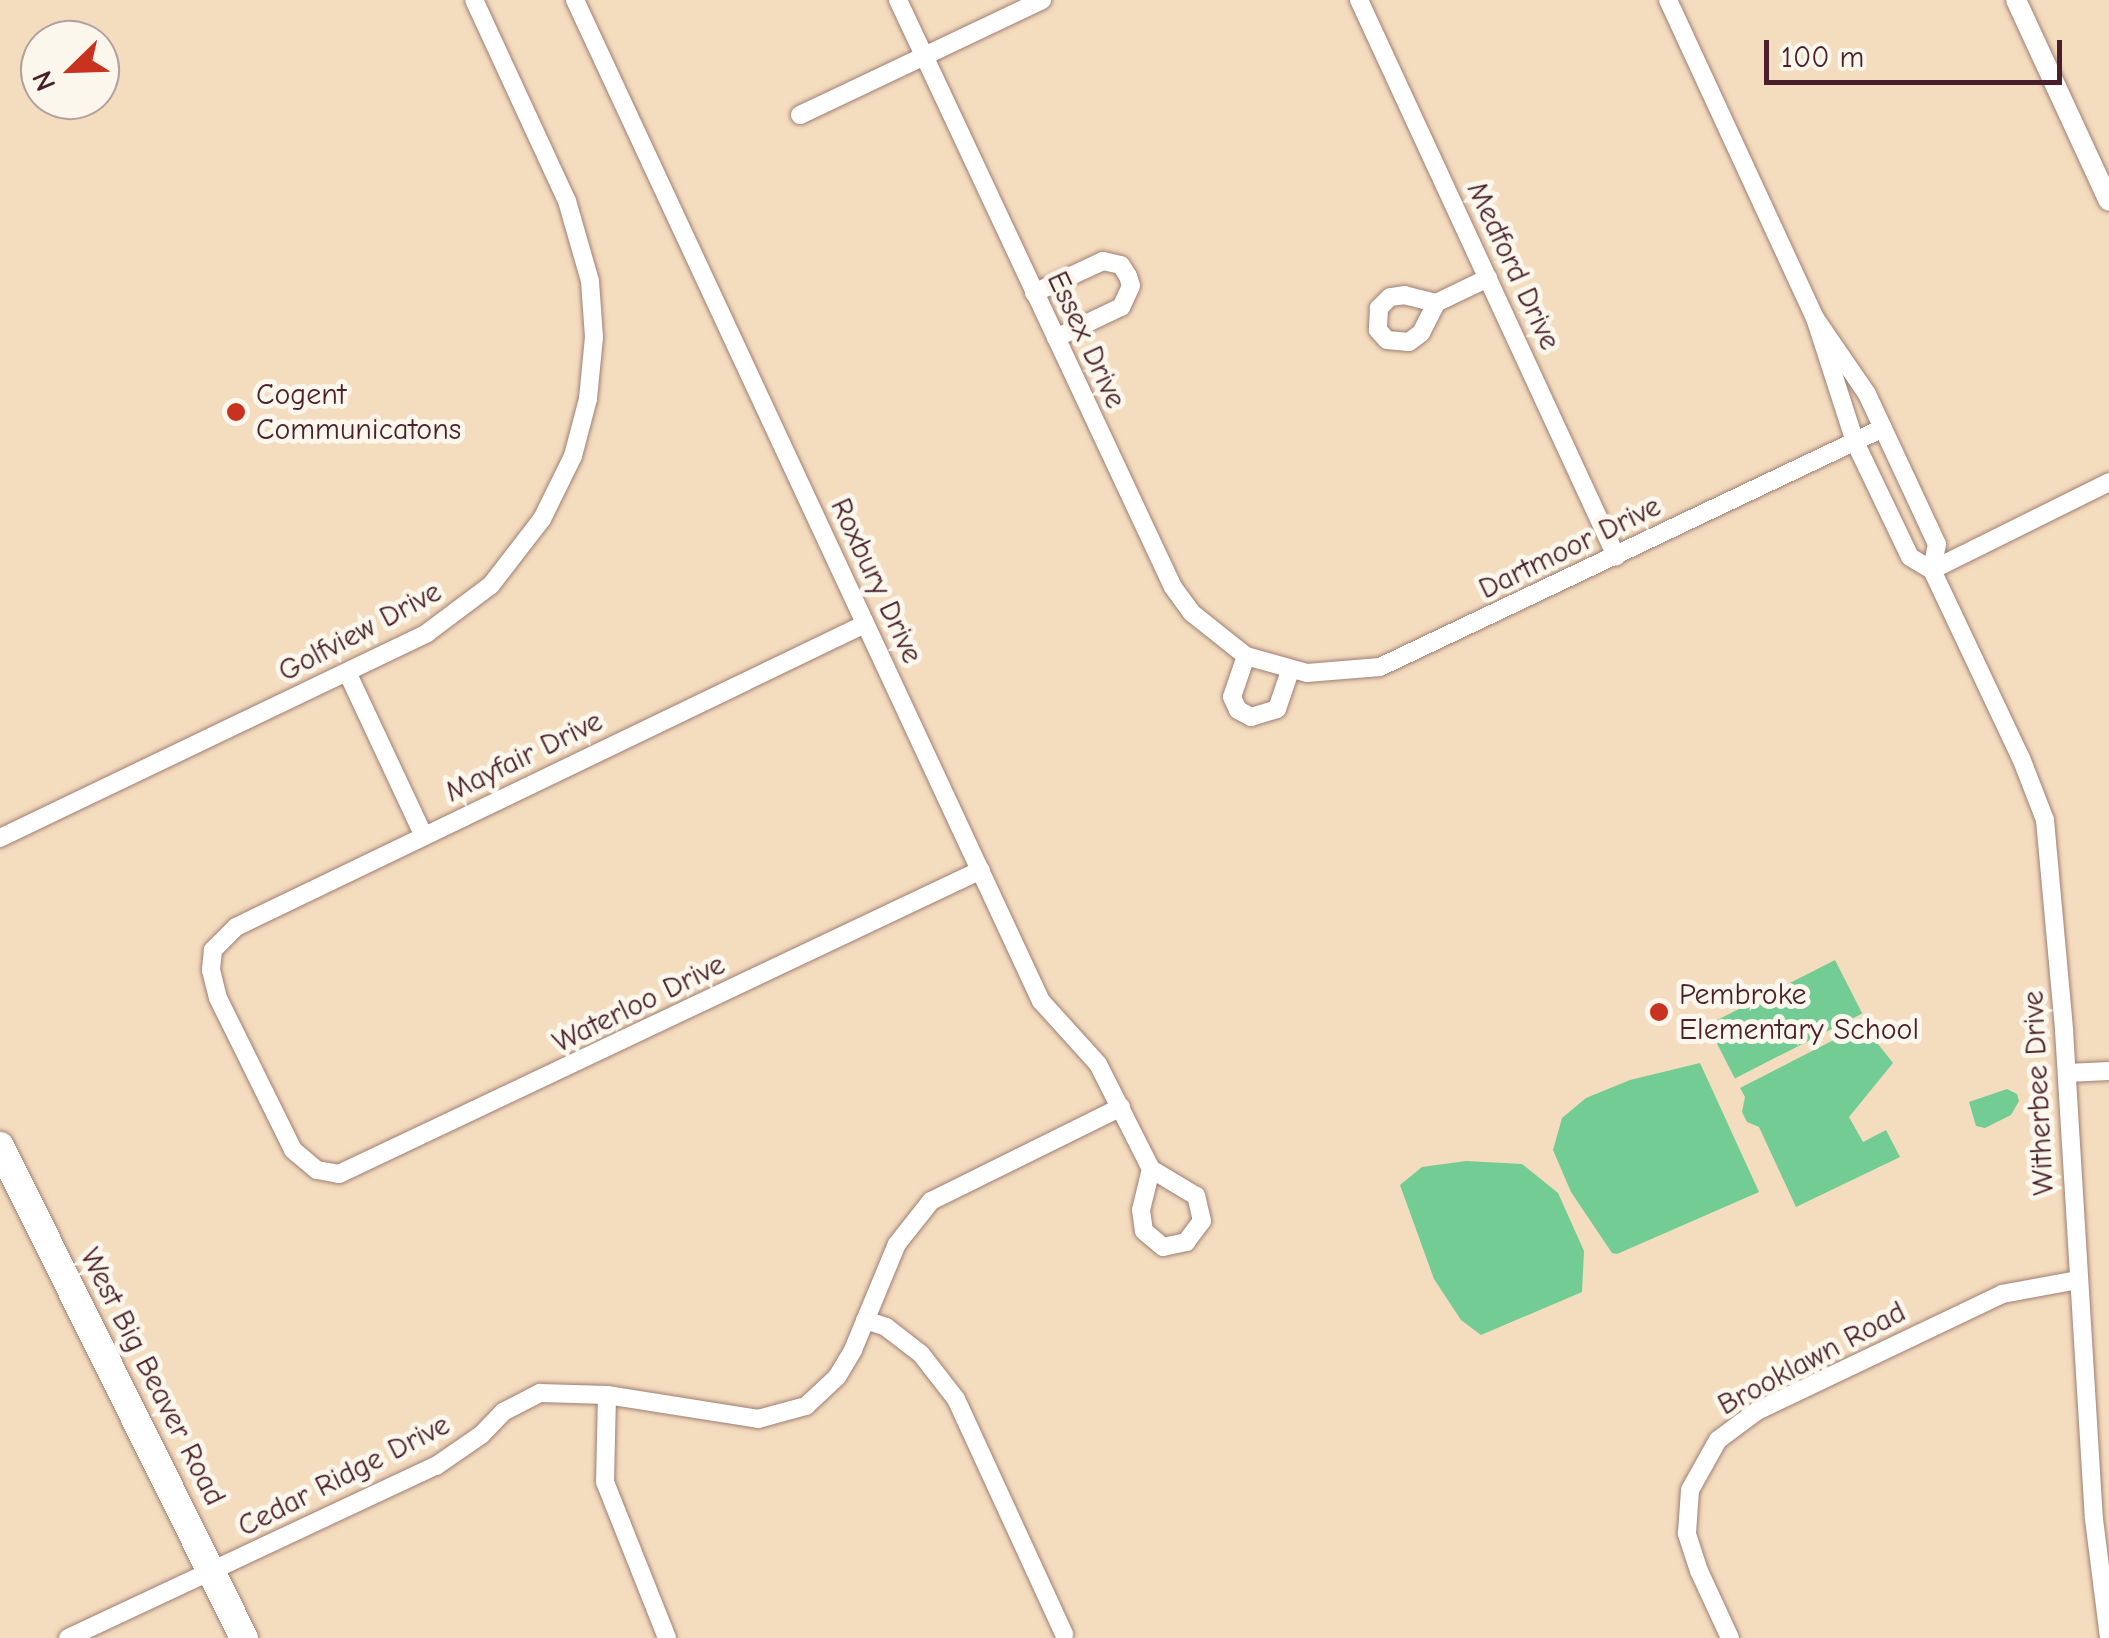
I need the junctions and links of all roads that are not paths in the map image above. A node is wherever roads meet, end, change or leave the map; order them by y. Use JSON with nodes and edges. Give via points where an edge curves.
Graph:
{"nodes":[{"id":1,"x":474,"y":0,"type":"edge"},
{"id":2,"x":575,"y":0,"type":"edge"},
{"id":3,"x":898,"y":0,"type":"edge"},
{"id":4,"x":1042,"y":0,"type":"edge"},
{"id":5,"x":1359,"y":0,"type":"edge"},
{"id":6,"x":1668,"y":0,"type":"edge"},
{"id":7,"x":2016,"y":0,"type":"edge"},
{"id":8,"x":924,"y":56,"type":"junction"},
{"id":9,"x":800,"y":115,"type":"dead end"},
{"id":10,"x":2109,"y":201,"type":"edge"},
{"id":11,"x":1488,"y":278,"type":"junction"},
{"id":12,"x":1034,"y":293,"type":"junction"},
{"id":13,"x":1436,"y":303,"type":"dead end"},
{"id":14,"x":1815,"y":318,"type":"junction"},
{"id":15,"x":1056,"y":338,"type":"junction"},
{"id":16,"x":1883,"y":428,"type":"junction"},
{"id":17,"x":1855,"y":442,"type":"junction"},
{"id":18,"x":2109,"y":482,"type":"edge"},
{"id":19,"x":1616,"y":556,"type":"junction"},
{"id":20,"x":1932,"y":570,"type":"junction"},
{"id":21,"x":865,"y":624,"type":"junction"},
{"id":22,"x":1246,"y":656,"type":"junction"},
{"id":23,"x":1270,"y":666,"type":"joint"},
{"id":24,"x":1290,"y":671,"type":"junction"},
{"id":25,"x":348,"y":674,"type":"junction"},
{"id":26,"x":424,"y":836,"type":"junction"},
{"id":27,"x":0,"y":838,"type":"edge"},
{"id":28,"x":981,"y":870,"type":"junction"},
{"id":29,"x":2109,"y":1070,"type":"edge"},
{"id":30,"x":2066,"y":1073,"type":"junction"},
{"id":31,"x":1121,"y":1107,"type":"junction"},
{"id":32,"x":0,"y":1146,"type":"edge"},
{"id":33,"x":1150,"y":1169,"type":"dead end"},
{"id":34,"x":317,"y":1170,"type":"joint"},
{"id":35,"x":2078,"y":1280,"type":"junction"},
{"id":36,"x":865,"y":1320,"type":"junction"},
{"id":37,"x":607,"y":1396,"type":"junction"},
{"id":38,"x":214,"y":1574,"type":"junction"},
{"id":39,"x":1064,"y":1634,"type":"dead end"},
{"id":40,"x":2109,"y":1637,"type":"edge"},
{"id":41,"x":68,"y":1638,"type":"edge"},
{"id":42,"x":244,"y":1638,"type":"edge"},
{"id":43,"x":667,"y":1638,"type":"edge"},
{"id":44,"x":1730,"y":1638,"type":"edge"}],
"edges":[{"from":1,"to":25,"type":"street","name":"Golfview Drive","via":[[581,242],[594,323],[588,399],[559,488],[491,585],[427,633]]},
{"from":2,"to":21,"type":"street","name":"Roxbury Drive"},
{"from":3,"to":8,"type":"street","name":"Essex Drive"},
{"from":4,"to":8,"type":"street"},
{"from":5,"to":11,"type":"street","name":"Medford Drive"},
{"from":6,"to":14,"type":"street","name":"Witherbee Drive"},
{"from":7,"to":10,"type":"street"},
{"from":8,"to":9,"type":"street"},
{"from":8,"to":12,"type":"street","name":"Essex Drive"},
{"from":11,"to":13,"type":"street"},
{"from":11,"to":19,"type":"street","name":"Medford Drive"},
{"from":12,"to":15,"type":"street","name":"Essex Drive"},
{"from":12,"to":15,"type":"street","via":[[1103,261],[1121,265],[1128,276],[1131,286],[1121,307]]},
{"from":14,"to":16,"type":"street","name":"Witherbee Drive"},
{"from":14,"to":17,"type":"street","name":"Witherbee Drive"},
{"from":15,"to":22,"type":"street","name":"Essex Drive","via":[[1173,588],[1192,613]]},
{"from":16,"to":17,"type":"street","name":"Dartmoor Drive"},
{"from":16,"to":20,"type":"street","name":"Witherbee Drive","via":[[1937,544]]},
{"from":17,"to":19,"type":"street","name":"Dartmoor Drive"},
{"from":17,"to":20,"type":"street","name":"Witherbee Drive","via":[[1910,557]]},
{"from":18,"to":20,"type":"street"},
{"from":19,"to":24,"type":"street","name":"Dartmoor Drive","via":[[1380,667]]},
{"from":20,"to":30,"type":"street","name":"Witherbee Drive","via":[[2046,820]]},
{"from":21,"to":26,"type":"street","name":"Mayfair Drive"},
{"from":21,"to":28,"type":"street","name":"Roxbury Drive"},
{"from":22,"to":23,"type":"street","name":"Essex Drive"},
{"from":22,"to":24,"type":"street","via":[[1232,697],[1251,717],[1276,709]]},
{"from":23,"to":24,"type":"street","name":"Dartmoor Drive"},
{"from":25,"to":26,"type":"street"},
{"from":25,"to":27,"type":"street","name":"Golfview Drive"},
{"from":26,"to":34,"type":"street","name":"Mayfair Drive","via":[[236,927],[213,950],[218,998],[293,1150]]},
{"from":28,"to":31,"type":"street","name":"Roxbury Drive","via":[[1041,1001],[1098,1064]]},
{"from":28,"to":34,"type":"street","name":"Waterloo Drive","via":[[352,1171]]},
{"from":29,"to":30,"type":"street"},
{"from":30,"to":35,"type":"street","name":"Witherbee Drive"},
{"from":31,"to":33,"type":"street","name":"Roxbury Drive"},
{"from":31,"to":36,"type":"street","name":"Cedar Ridge Drive","via":[[931,1201],[897,1244]]},
{"from":32,"to":38,"type":"main road","name":"West Big Beaver Road"},
{"from":35,"to":40,"type":"street","name":"Witherbee Drive"},
{"from":35,"to":44,"type":"street","name":"Brooklawn Road","via":[[2002,1294],[1758,1412],[1718,1440],[1690,1490],[1687,1532]]},
{"from":36,"to":37,"type":"street","name":"Cedar Ridge Drive","via":[[837,1378],[791,1412],[734,1417]]},
{"from":36,"to":39,"type":"street","via":[[921,1354],[956,1399]]},
{"from":37,"to":38,"type":"street","name":"Cedar Ridge Drive","via":[[552,1391],[523,1400],[436,1466]]},
{"from":37,"to":43,"type":"street","via":[[605,1482]]},
{"from":38,"to":41,"type":"street","name":"Cedar Ridge Drive"},
{"from":38,"to":42,"type":"main road","name":"West Big Beaver Road"}]}
